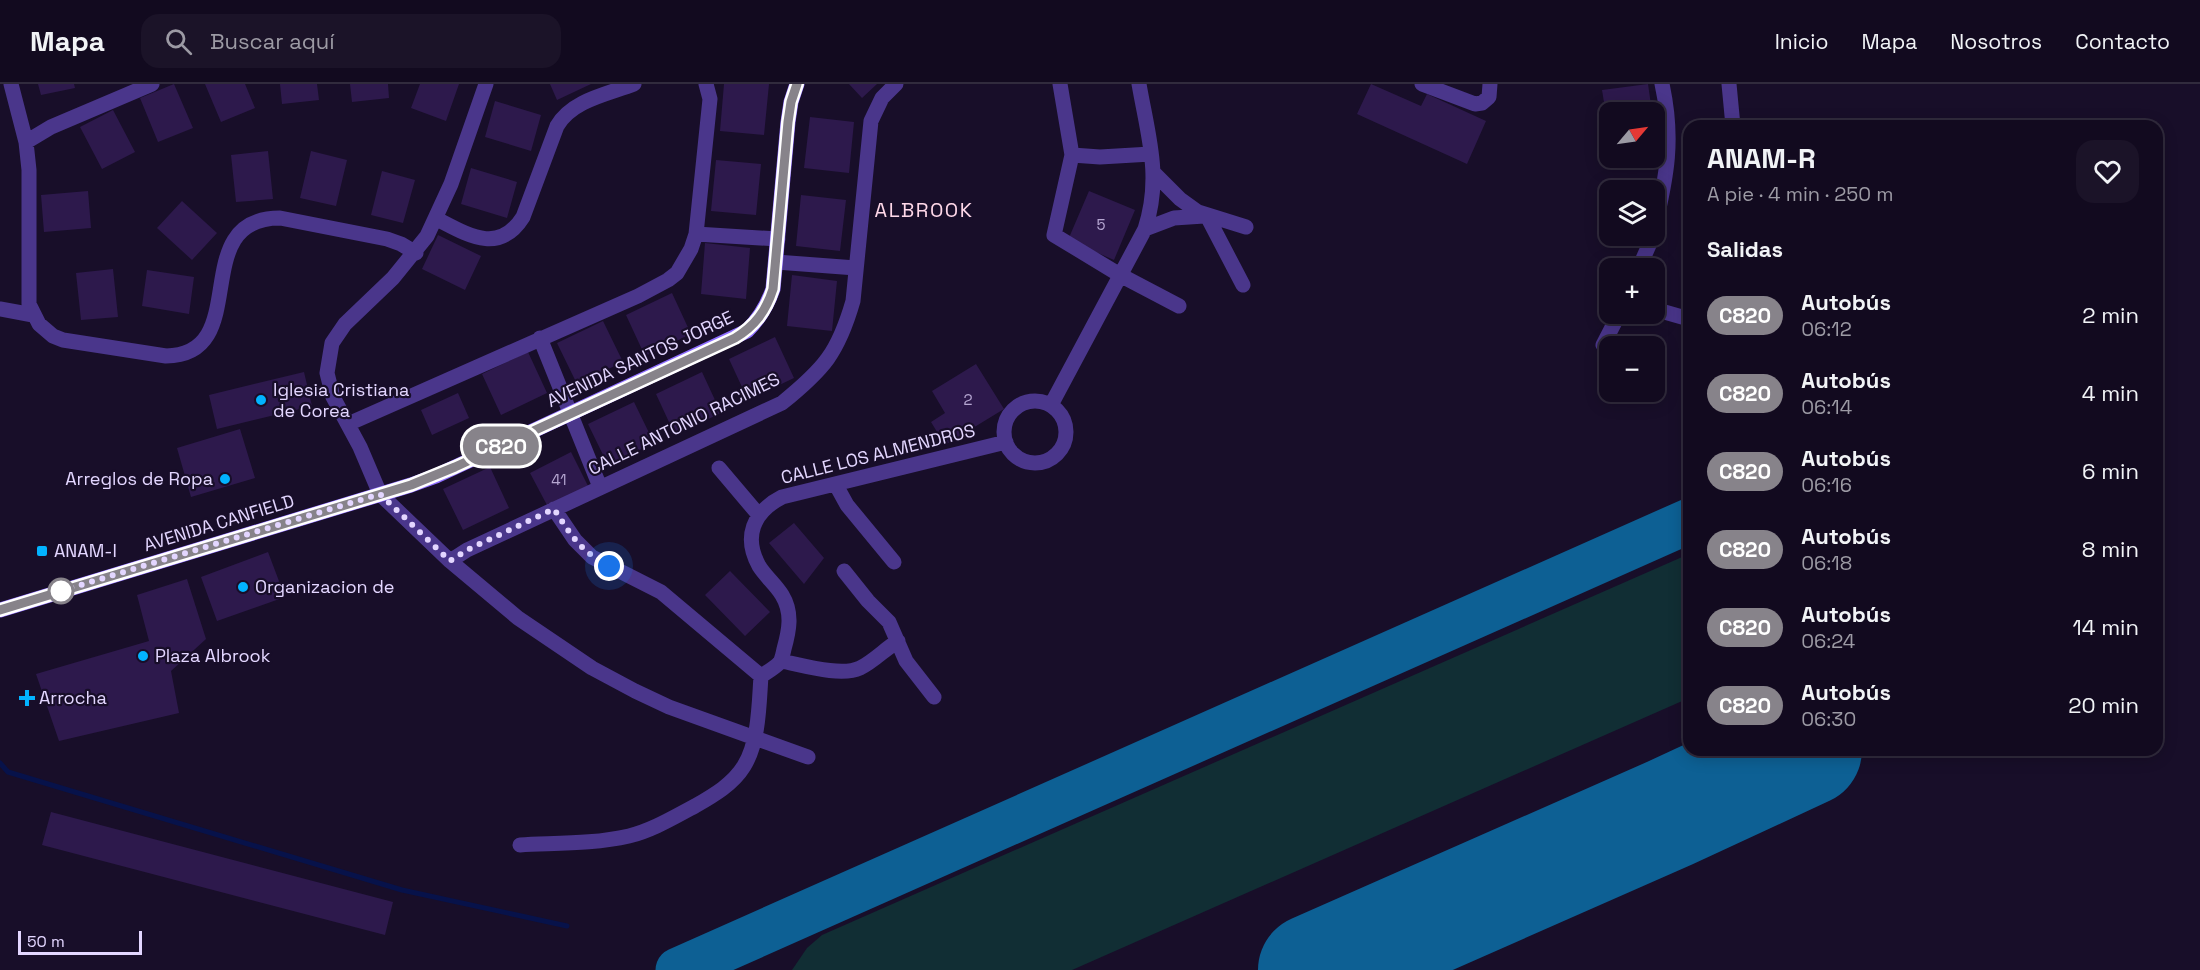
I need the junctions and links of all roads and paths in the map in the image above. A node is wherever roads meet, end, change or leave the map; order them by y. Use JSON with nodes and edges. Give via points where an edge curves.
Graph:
{"nodes":[{"id":1,"x":11,"y":84,"type":"edge"},
{"id":2,"x":152,"y":84,"type":"edge"},
{"id":3,"x":486,"y":84,"type":"edge"},
{"id":4,"x":634,"y":84,"type":"edge"},
{"id":5,"x":706,"y":84,"type":"edge"},
{"id":6,"x":796,"y":84,"type":"edge"},
{"id":7,"x":896,"y":84,"type":"edge"},
{"id":8,"x":1060,"y":84,"type":"edge"},
{"id":9,"x":1139,"y":84,"type":"edge"},
{"id":10,"x":1422,"y":84,"type":"edge"},
{"id":11,"x":1490,"y":84,"type":"edge"},
{"id":12,"x":1662,"y":84,"type":"edge"},
{"id":13,"x":1729,"y":84,"type":"edge"},
{"id":14,"x":1733,"y":120,"type":"edge"},
{"id":15,"x":26,"y":142,"type":"junction"},
{"id":16,"x":1072,"y":154,"type":"junction"},
{"id":17,"x":1151,"y":154,"type":"junction"},
{"id":18,"x":1154,"y":173,"type":"junction"},
{"id":19,"x":1665,"y":183,"type":"edge"},
{"id":20,"x":1207,"y":216,"type":"junction"},
{"id":21,"x":436,"y":219,"type":"junction"},
{"id":22,"x":1246,"y":227,"type":"dead end"},
{"id":23,"x":1145,"y":229,"type":"junction"},
{"id":24,"x":696,"y":234,"type":"junction"},
{"id":25,"x":778,"y":239,"type":"junction"},
{"id":26,"x":416,"y":253,"type":"junction"},
{"id":27,"x":776,"y":262,"type":"junction"},
{"id":28,"x":856,"y":268,"type":"junction"},
{"id":29,"x":1120,"y":275,"type":"junction"},
{"id":30,"x":1242,"y":285,"type":"dead end"},
{"id":31,"x":1179,"y":306,"type":"dead end"},
{"id":32,"x":0,"y":309,"type":"edge"},
{"id":33,"x":1665,"y":312,"type":"edge"},
{"id":34,"x":33,"y":315,"type":"junction"},
{"id":35,"x":1683,"y":316,"type":"edge"},
{"id":36,"x":540,"y":338,"type":"junction"},
{"id":37,"x":1052,"y":405,"type":"junction"},
{"id":38,"x":570,"y":414,"type":"junction"},
{"id":39,"x":348,"y":424,"type":"junction"},
{"id":40,"x":1006,"y":442,"type":"junction"},
{"id":41,"x":718,"y":468,"type":"dead end"},
{"id":42,"x":836,"y":485,"type":"junction"},
{"id":43,"x":600,"y":487,"type":"junction"},
{"id":44,"x":380,"y":494,"type":"junction"},
{"id":45,"x":554,"y":509,"type":"junction"},
{"id":46,"x":758,"y":514,"type":"junction"},
{"id":47,"x":450,"y":561,"type":"junction"},
{"id":48,"x":894,"y":562,"type":"dead end"},
{"id":49,"x":844,"y":571,"type":"dead end"},
{"id":50,"x":0,"y":610,"type":"edge"},
{"id":51,"x":898,"y":642,"type":"junction"},
{"id":52,"x":781,"y":661,"type":"junction"},
{"id":53,"x":761,"y":676,"type":"junction"},
{"id":54,"x":934,"y":697,"type":"dead end"},
{"id":55,"x":754,"y":738,"type":"junction"},
{"id":56,"x":808,"y":757,"type":"dead end"},
{"id":57,"x":520,"y":845,"type":"dead end"}],
"edges":[{"from":1,"to":15,"type":"street"},
{"from":2,"to":15,"type":"street","via":[[51,127]]},
{"from":3,"to":21,"type":"street"},
{"from":4,"to":21,"type":"street","via":[[576,106],[563,116],[523,217],[510,233],[495,238],[471,237]]},
{"from":5,"to":24,"type":"street","via":[[710,99]]},
{"from":6,"to":25,"type":"main road","name":"AVENIDA SANTOS JORGE","via":[[788,122]]},
{"from":7,"to":28,"type":"street","name":"CALLE ANTONIO RACIMES","via":[[882,98],[871,121]]},
{"from":8,"to":16,"type":"street"},
{"from":9,"to":17,"type":"street"},
{"from":10,"to":11,"type":"street","via":[[1475,104],[1489,97]]},
{"from":12,"to":19,"type":"street","via":[[1670,151]]},
{"from":13,"to":14,"type":"street"},
{"from":15,"to":34,"type":"street","via":[[27,294]]},
{"from":16,"to":17,"type":"street"},
{"from":16,"to":29,"type":"street","via":[[1054,235]]},
{"from":17,"to":18,"type":"street"},
{"from":18,"to":20,"type":"street","via":[[1180,199]]},
{"from":18,"to":23,"type":"street"},
{"from":20,"to":22,"type":"street"},
{"from":20,"to":23,"type":"street","via":[[1174,218]]},
{"from":20,"to":30,"type":"street"},
{"from":21,"to":26,"type":"street"},
{"from":23,"to":29,"type":"street"},
{"from":24,"to":25,"type":"street"},
{"from":24,"to":36,"type":"street","via":[[684,263],[668,280]]},
{"from":25,"to":27,"type":"main road","name":"AVENIDA SANTOS JORGE"},
{"from":26,"to":34,"type":"street","via":[[387,239],[291,220],[255,222],[239,234],[228,250],[209,334],[196,349],[178,356],[63,340],[45,331]]},
{"from":26,"to":39,"type":"street","via":[[345,324],[332,344],[328,382]]},
{"from":27,"to":28,"type":"street"},
{"from":27,"to":38,"type":"main road","name":"AVENIDA SANTOS JORGE","via":[[768,303],[747,331]]},
{"from":28,"to":43,"type":"street","name":"CALLE ANTONIO RACIMES","via":[[846,327],[814,377],[782,403]]},
{"from":29,"to":31,"type":"street"},
{"from":29,"to":37,"type":"street"},
{"from":32,"to":34,"type":"street"},
{"from":33,"to":35,"type":"street"},
{"from":36,"to":38,"type":"street"},
{"from":36,"to":39,"type":"street"},
{"from":37,"to":40,"type":"street","via":[[1033,401],[1016,407],[1005,423]]},
{"from":37,"to":40,"type":"street","via":[[1066,432],[1058,452],[1040,462],[1030,462],[1020,458]]},
{"from":38,"to":43,"type":"street"},
{"from":38,"to":44,"type":"main road","name":"AVENIDA SANTOS JORGE","via":[[436,476]]},
{"from":39,"to":44,"type":"street"},
{"from":40,"to":42,"type":"street","name":"CALLE LOS ALMENDROS"},
{"from":41,"to":46,"type":"street"},
{"from":42,"to":46,"type":"street","name":"CALLE LOS ALMENDROS","via":[[782,497]]},
{"from":42,"to":48,"type":"street","via":[[847,505]]},
{"from":43,"to":45,"type":"street","name":"CALLE ANTONIO RACIMES"},
{"from":44,"to":47,"type":"street"},
{"from":44,"to":50,"type":"main road","name":"AVENIDA CANFIELD"},
{"from":45,"to":47,"type":"street","name":"CALLE ANTONIO RACIMES"},
{"from":45,"to":53,"type":"street","via":[[592,557],[661,592]]},
{"from":46,"to":52,"type":"street","via":[[753,534],[755,556],[764,574],[782,594],[789,613],[789,632]]},
{"from":47,"to":55,"type":"street","via":[[518,618],[592,668],[669,707]]},
{"from":49,"to":51,"type":"street","via":[[889,622]]},
{"from":51,"to":52,"type":"street","via":[[850,671]]},
{"from":51,"to":54,"type":"street","via":[[906,661]]},
{"from":52,"to":53,"type":"street"},
{"from":53,"to":55,"type":"street"},
{"from":55,"to":56,"type":"street"},
{"from":55,"to":57,"type":"street","via":[[745,765],[720,792],[663,824],[629,836]]}]}
